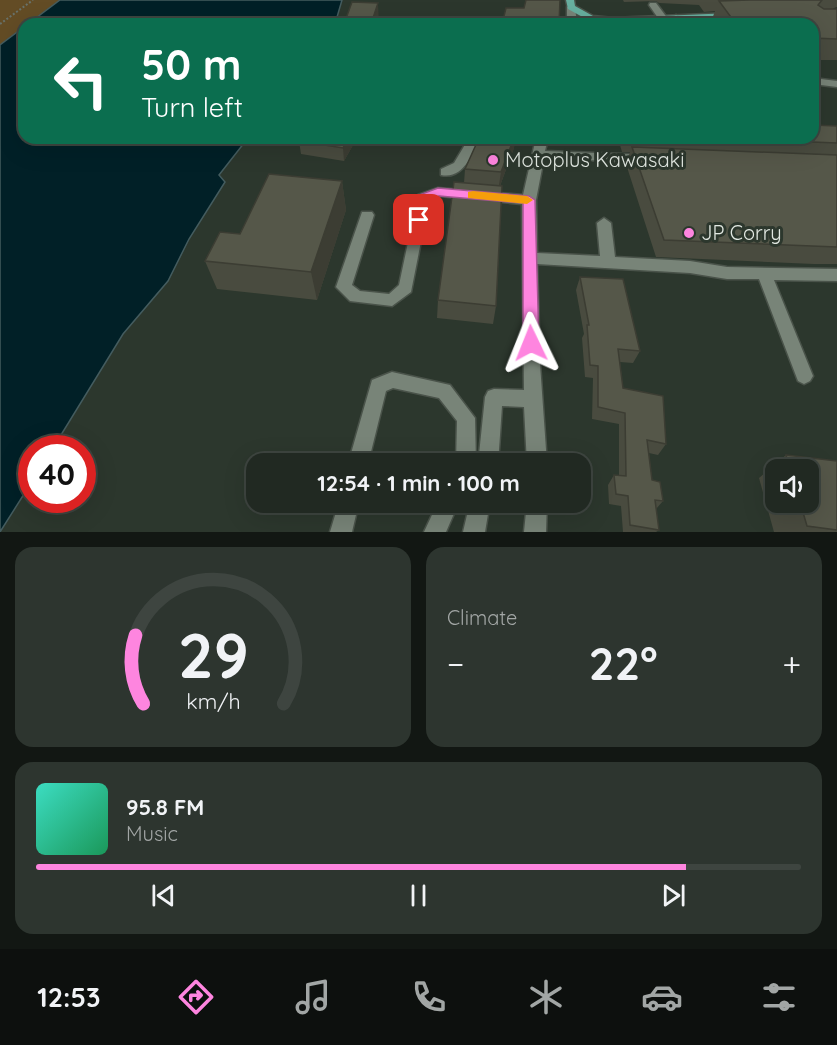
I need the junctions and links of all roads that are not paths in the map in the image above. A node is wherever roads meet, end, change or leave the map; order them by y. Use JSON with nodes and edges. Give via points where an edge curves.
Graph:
{"nodes":[{"id":1,"x":571,"y":4,"type":"edge"},
{"id":2,"x":653,"y":5,"type":"dead end"},
{"id":3,"x":738,"y":15,"type":"edge"},
{"id":4,"x":591,"y":18,"type":"edge"},
{"id":5,"x":662,"y":18,"type":"edge"},
{"id":6,"x":709,"y":18,"type":"edge"},
{"id":7,"x":819,"y":82,"type":"edge"},
{"id":8,"x":837,"y":84,"type":"edge"},
{"id":9,"x":472,"y":144,"type":"edge"},
{"id":10,"x":540,"y":144,"type":"edge"},
{"id":11,"x":554,"y":144,"type":"edge"},
{"id":12,"x":668,"y":160,"type":"edge"},
{"id":13,"x":447,"y":172,"type":"dead end"},
{"id":14,"x":529,"y":200,"type":"junction"},
{"id":15,"x":367,"y":215,"type":"dead end"},
{"id":16,"x":604,"y":223,"type":"dead end"},
{"id":17,"x":529,"y":258,"type":"junction"},
{"id":18,"x":608,"y":262,"type":"junction"},
{"id":19,"x":764,"y":273,"type":"junction"},
{"id":20,"x":837,"y":275,"type":"edge"},
{"id":21,"x":804,"y":376,"type":"dead end"},
{"id":22,"x":533,"y":399,"type":"junction"},
{"id":23,"x":361,"y":453,"type":"edge"},
{"id":24,"x":466,"y":453,"type":"edge"},
{"id":25,"x":489,"y":453,"type":"edge"},
{"id":26,"x":536,"y":453,"type":"edge"},
{"id":27,"x":346,"y":513,"type":"edge"},
{"id":28,"x":444,"y":513,"type":"edge"},
{"id":29,"x":478,"y":513,"type":"edge"},
{"id":30,"x":536,"y":513,"type":"edge"},
{"id":31,"x":341,"y":532,"type":"edge"},
{"id":32,"x":435,"y":532,"type":"edge"},
{"id":33,"x":474,"y":532,"type":"edge"},
{"id":34,"x":535,"y":532,"type":"edge"}],
"edges":[{"from":1,"to":4,"type":"main road"},
{"from":2,"to":5,"type":"street"},
{"from":3,"to":6,"type":"main road"},
{"from":7,"to":8,"type":"street"},
{"from":9,"to":13,"type":"street","via":[[459,166]]},
{"from":10,"to":14,"type":"street"},
{"from":11,"to":12,"type":"street"},
{"from":14,"to":15,"type":"street","via":[[438,192],[423,198],[406,288],[392,300],[356,297],[344,287]]},
{"from":14,"to":17,"type":"street"},
{"from":16,"to":18,"type":"street"},
{"from":17,"to":18,"type":"street"},
{"from":17,"to":22,"type":"street"},
{"from":18,"to":19,"type":"street"},
{"from":19,"to":20,"type":"street"},
{"from":19,"to":21,"type":"street"},
{"from":22,"to":25,"type":"street","via":[[494,397]]},
{"from":22,"to":26,"type":"street"},
{"from":23,"to":24,"type":"street","via":[[378,386],[392,380],[444,391],[466,418]]},
{"from":27,"to":31,"type":"street"},
{"from":28,"to":32,"type":"street"},
{"from":29,"to":33,"type":"street"},
{"from":30,"to":34,"type":"street"}]}
